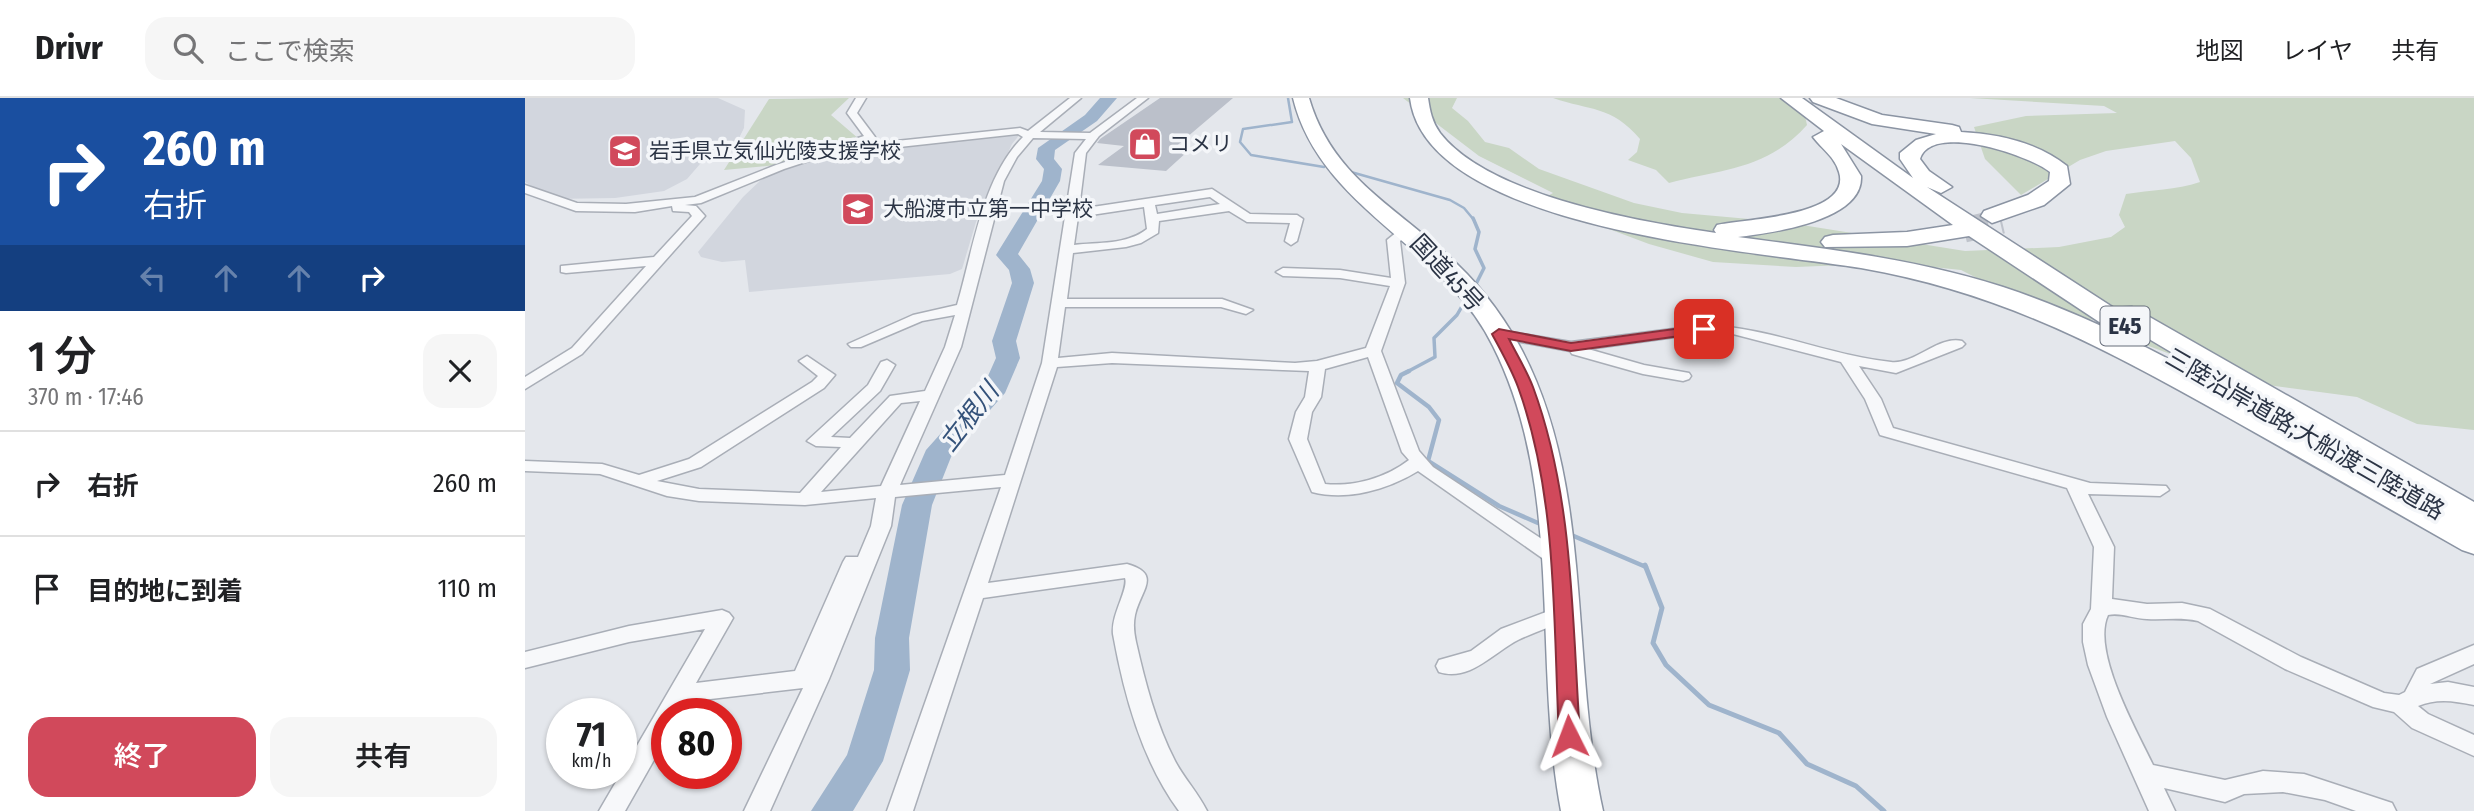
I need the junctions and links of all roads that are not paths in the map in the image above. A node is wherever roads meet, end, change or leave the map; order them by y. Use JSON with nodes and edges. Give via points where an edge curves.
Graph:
{"nodes":[{"id":1,"x":861,"y":98,"type":"edge"},
{"id":2,"x":1076,"y":98,"type":"edge"},
{"id":3,"x":1143,"y":98,"type":"edge"},
{"id":4,"x":1300,"y":98,"type":"edge"},
{"id":5,"x":1419,"y":98,"type":"edge"},
{"id":6,"x":1430,"y":98,"type":"edge"},
{"id":7,"x":1780,"y":98,"type":"edge"},
{"id":8,"x":1790,"y":98,"type":"edge"},
{"id":9,"x":1802,"y":98,"type":"edge"},
{"id":10,"x":1819,"y":98,"type":"edge"},
{"id":11,"x":1030,"y":135,"type":"junction"},
{"id":12,"x":1086,"y":136,"type":"junction"},
{"id":13,"x":870,"y":137,"type":"junction"},
{"id":14,"x":525,"y":189,"type":"edge"},
{"id":15,"x":1149,"y":203,"type":"junction"},
{"id":16,"x":1228,"y":207,"type":"junction"},
{"id":17,"x":625,"y":208,"type":"junction"},
{"id":18,"x":1073,"y":214,"type":"junction"},
{"id":19,"x":1154,"y":218,"type":"junction"},
{"id":20,"x":1960,"y":228,"type":"tunnel mouth"},
{"id":21,"x":1407,"y":230,"type":"junction"},
{"id":22,"x":1698,"y":232,"type":"junction"},
{"id":23,"x":1291,"y":241,"type":"dead end"},
{"id":24,"x":1069,"y":249,"type":"junction"},
{"id":25,"x":660,"y":261,"type":"junction"},
{"id":26,"x":566,"y":269,"type":"dead end"},
{"id":27,"x":1283,"y":272,"type":"dead end"},
{"id":28,"x":1398,"y":283,"type":"junction"},
{"id":29,"x":2091,"y":293,"type":"junction"},
{"id":30,"x":1059,"y":303,"type":"junction"},
{"id":31,"x":965,"y":308,"type":"junction"},
{"id":32,"x":1245,"y":310,"type":"dead end"},
{"id":33,"x":1499,"y":334,"type":"junction"},
{"id":34,"x":856,"y":344,"type":"dead end"},
{"id":35,"x":1958,"y":344,"type":"dead end"},
{"id":36,"x":1553,"y":346,"type":"junction"},
{"id":37,"x":1373,"y":351,"type":"junction"},
{"id":38,"x":1847,"y":359,"type":"junction"},
{"id":39,"x":807,"y":361,"type":"dead end"},
{"id":40,"x":1050,"y":363,"type":"junction"},
{"id":41,"x":887,"y":365,"type":"dead end"},
{"id":42,"x":1318,"y":366,"type":"junction"},
{"id":43,"x":1683,"y":376,"type":"dead end"},
{"id":44,"x":525,"y":384,"type":"edge"},
{"id":45,"x":932,"y":395,"type":"junction"},
{"id":46,"x":855,"y":443,"type":"junction"},
{"id":47,"x":1418,"y":462,"type":"junction"},
{"id":48,"x":525,"y":466,"type":"edge"},
{"id":49,"x":641,"y":480,"type":"junction"},
{"id":50,"x":1013,"y":480,"type":"junction"},
{"id":51,"x":2074,"y":485,"type":"junction"},
{"id":52,"x":2160,"y":490,"type":"dead end"},
{"id":53,"x":888,"y":496,"type":"junction"},
{"id":54,"x":806,"y":499,"type":"junction"},
{"id":55,"x":2474,"y":517,"type":"edge"},
{"id":56,"x":2474,"y":533,"type":"edge"},
{"id":57,"x":2474,"y":542,"type":"edge"},
{"id":58,"x":1559,"y":560,"type":"junction"},
{"id":59,"x":975,"y":592,"type":"junction"},
{"id":60,"x":2101,"y":609,"type":"junction"},
{"id":61,"x":1562,"y":614,"type":"junction"},
{"id":62,"x":2474,"y":653,"type":"edge"},
{"id":63,"x":525,"y":660,"type":"edge"},
{"id":64,"x":1447,"y":666,"type":"dead end"},
{"id":65,"x":679,"y":694,"type":"junction"},
{"id":66,"x":2474,"y":696,"type":"edge"},
{"id":67,"x":677,"y":698,"type":"edge"},
{"id":68,"x":2408,"y":701,"type":"junction"},
{"id":69,"x":651,"y":743,"type":"edge"},
{"id":70,"x":2474,"y":746,"type":"edge"},
{"id":71,"x":2145,"y":773,"type":"junction"},
{"id":72,"x":612,"y":811,"type":"edge"},
{"id":73,"x":757,"y":811,"type":"edge"},
{"id":74,"x":900,"y":811,"type":"edge"},
{"id":75,"x":1194,"y":811,"type":"edge"},
{"id":76,"x":1581,"y":811,"type":"edge"},
{"id":77,"x":2162,"y":811,"type":"edge"},
{"id":78,"x":2383,"y":811,"type":"edge"}],
"edges":[{"from":1,"to":13,"type":"street","via":[[852,113]]},
{"from":2,"to":11,"type":"street"},
{"from":3,"to":12,"type":"street"},
{"from":4,"to":21,"type":"highway","name":"国道45号","via":[[1306,124],[1327,159]]},
{"from":5,"to":22,"type":"highway","via":[[1432,137],[1489,178],[1573,210]]},
{"from":6,"to":22,"type":"highway","via":[[1435,125],[1454,147],[1498,175],[1602,212]]},
{"from":7,"to":22,"type":"highway","via":[[1843,160],[1851,182],[1847,192],[1825,209],[1794,220]]},
{"from":8,"to":56,"type":"highway","name":"三陸沿岸道路;大船渡三陸道路","number":"E45","via":[[2035,270]]},
{"from":9,"to":29,"type":"highway","name":"三陸沿岸道路;大船渡三陸道路","number":"E45","via":[[1942,197]]},
{"from":10,"to":29,"type":"highway","via":[[1879,120],[2023,143],[2051,153],[2071,167],[2075,185],[2061,199],[1997,218],[2046,195],[2059,184],[2060,170],[2037,153],[1990,141],[1927,143],[1913,149],[1910,159],[1922,175]]},
{"from":11,"to":12,"type":"street"},
{"from":11,"to":13,"type":"street","via":[[1014,131],[872,147]]},
{"from":11,"to":31,"type":"street","via":[[1007,161],[998,181]]},
{"from":12,"to":18,"type":"street"},
{"from":13,"to":17,"type":"street","via":[[697,200]]},
{"from":14,"to":17,"type":"street","via":[[576,207]]},
{"from":15,"to":16,"type":"street","via":[[1212,194]]},
{"from":15,"to":18,"type":"street"},
{"from":15,"to":19,"type":"street"},
{"from":16,"to":19,"type":"street"},
{"from":16,"to":23,"type":"street","via":[[1251,219],[1297,219]]},
{"from":17,"to":25,"type":"street","via":[[698,212]]},
{"from":18,"to":24,"type":"street"},
{"from":19,"to":24,"type":"street","via":[[1154,230],[1144,238]]},
{"from":20,"to":22,"type":"highway","via":[[1907,239],[1829,242]]},
{"from":21,"to":28,"type":"street","via":[[1393,240]]},
{"from":21,"to":33,"type":"highway","name":"国道45号","via":[[1467,288]]},
{"from":22,"to":57,"type":"highway","via":[[1891,266],[1968,284],[2050,313],[2154,365]]},
{"from":24,"to":30,"type":"street"},
{"from":25,"to":26,"type":"street"},
{"from":25,"to":44,"type":"street","via":[[577,351]]},
{"from":27,"to":28,"type":"street"},
{"from":28,"to":37,"type":"street"},
{"from":29,"to":55,"type":"highway","name":"三陸沿岸道路;大船渡三陸道路","number":"E45"},
{"from":30,"to":32,"type":"street","via":[[1221,303]]},
{"from":30,"to":40,"type":"street"},
{"from":31,"to":34,"type":"street","via":[[918,318]]},
{"from":31,"to":45,"type":"street"},
{"from":33,"to":36,"type":"street"},
{"from":33,"to":58,"type":"highway","name":"国道45号","via":[[1525,385],[1541,437]]},
{"from":35,"to":38,"type":"street","via":[[1896,368]]},
{"from":36,"to":38,"type":"street","via":[[1719,329]]},
{"from":36,"to":43,"type":"street","via":[[1652,374]]},
{"from":37,"to":42,"type":"street"},
{"from":37,"to":47,"type":"street"},
{"from":38,"to":51,"type":"street","via":[[1873,399],[1886,431]]},
{"from":39,"to":49,"type":"street","via":[[827,375],[818,385],[695,463]]},
{"from":40,"to":42,"type":"street","via":[[1112,358]]},
{"from":40,"to":50,"type":"street"},
{"from":41,"to":46,"type":"street","via":[[874,388],[816,441]]},
{"from":42,"to":47,"type":"street","via":[[1298,439],[1318,488],[1331,491],[1385,481]]},
{"from":45,"to":46,"type":"street","via":[[896,399]]},
{"from":45,"to":53,"type":"street"},
{"from":46,"to":54,"type":"street"},
{"from":47,"to":58,"type":"street"},
{"from":48,"to":49,"type":"street","via":[[587,467]]},
{"from":49,"to":54,"type":"street","via":[[673,492],[699,495]]},
{"from":50,"to":53,"type":"street"},
{"from":50,"to":59,"type":"street"},
{"from":51,"to":52,"type":"street"},
{"from":51,"to":60,"type":"street","via":[[2104,547]]},
{"from":53,"to":54,"type":"street"},
{"from":53,"to":65,"type":"street","via":[[870,524],[803,679]]},
{"from":53,"to":73,"type":"street","via":[[881,526],[839,628]]},
{"from":58,"to":61,"type":"highway","name":"国道45号"},
{"from":59,"to":74,"type":"street"},
{"from":59,"to":75,"type":"street","via":[[1127,571],[1137,576],[1137,591],[1124,615],[1126,641],[1146,723],[1181,796]]},
{"from":60,"to":68,"type":"street","via":[[2114,606],[2203,614],[2293,663],[2381,701]]},
{"from":60,"to":71,"type":"street","via":[[2094,623],[2094,647]]},
{"from":61,"to":64,"type":"street","via":[[1509,635],[1478,658]]},
{"from":61,"to":76,"type":"highway","name":"国道45号","via":[[1569,736]]},
{"from":62,"to":68,"type":"street","via":[[2426,673]]},
{"from":63,"to":65,"type":"street","via":[[629,634],[722,618]]},
{"from":65,"to":67,"type":"street"},
{"from":66,"to":68,"type":"street","via":[[2448,691],[2425,693]]},
{"from":68,"to":70,"type":"street","via":[[2420,721]]},
{"from":69,"to":72,"type":"street"},
{"from":71,"to":77,"type":"street"},
{"from":71,"to":78,"type":"street","via":[[2225,792],[2243,782],[2288,781]]}]}
